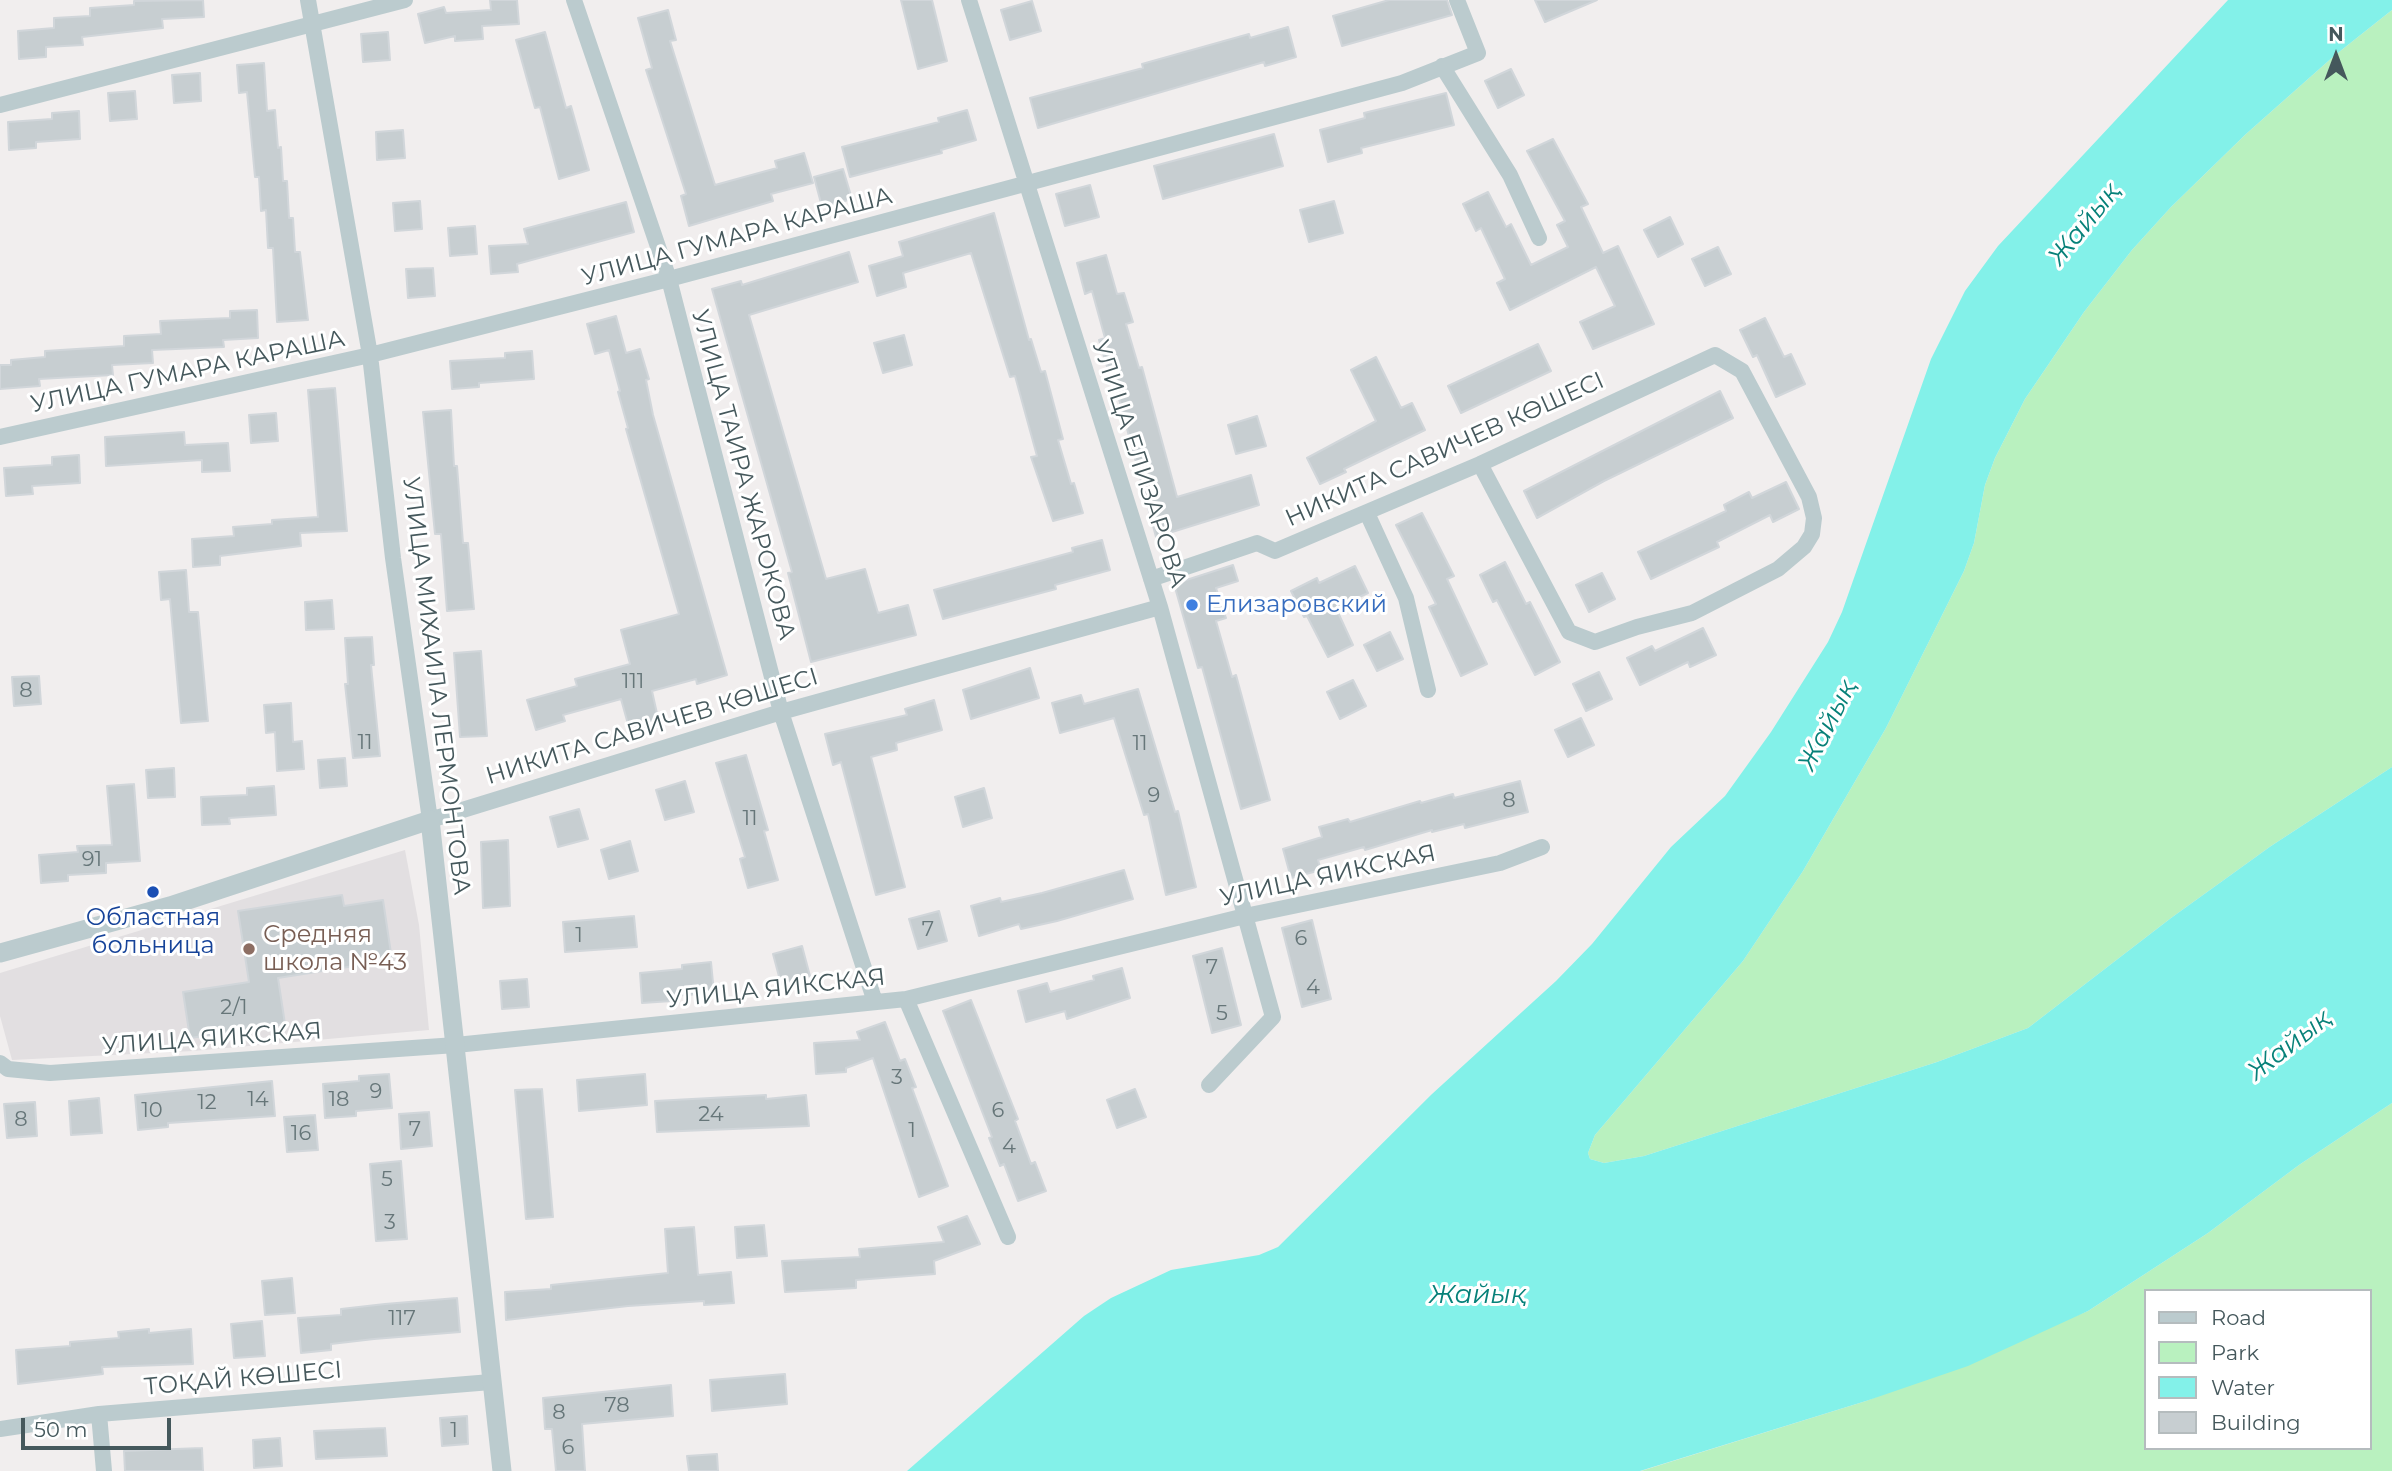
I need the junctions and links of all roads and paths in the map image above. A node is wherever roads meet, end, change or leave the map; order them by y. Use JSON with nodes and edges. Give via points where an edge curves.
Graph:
{"nodes":[{"id":1,"x":308,"y":0,"type":"edge"},
{"id":2,"x":405,"y":0,"type":"edge"},
{"id":3,"x":574,"y":0,"type":"edge"},
{"id":4,"x":970,"y":0,"type":"edge"},
{"id":5,"x":1457,"y":0,"type":"edge"},
{"id":6,"x":313,"y":26,"type":"junction"},
{"id":7,"x":1443,"y":65,"type":"junction"},
{"id":8,"x":0,"y":104,"type":"edge"},
{"id":9,"x":1026,"y":184,"type":"junction"},
{"id":10,"x":1539,"y":238,"type":"dead end"},
{"id":11,"x":669,"y":279,"type":"junction"},
{"id":12,"x":370,"y":355,"type":"junction"},
{"id":13,"x":0,"y":437,"type":"edge"},
{"id":14,"x":1480,"y":464,"type":"junction"},
{"id":15,"x":1367,"y":513,"type":"junction"},
{"id":16,"x":1152,"y":579,"type":"junction"},
{"id":17,"x":1160,"y":607,"type":"junction"},
{"id":18,"x":1428,"y":690,"type":"dead end"},
{"id":19,"x":781,"y":712,"type":"junction"},
{"id":20,"x":430,"y":820,"type":"junction"},
{"id":21,"x":1542,"y":847,"type":"dead end"},
{"id":22,"x":1245,"y":916,"type":"junction"},
{"id":23,"x":0,"y":953,"type":"edge"},
{"id":24,"x":906,"y":999,"type":"junction"},
{"id":25,"x":875,"y":1002,"type":"junction"},
{"id":26,"x":456,"y":1045,"type":"junction"},
{"id":27,"x":0,"y":1063,"type":"edge"},
{"id":28,"x":1209,"y":1085,"type":"dead end"},
{"id":29,"x":1009,"y":1237,"type":"dead end"},
{"id":30,"x":491,"y":1382,"type":"junction"},
{"id":31,"x":99,"y":1414,"type":"junction"},
{"id":32,"x":0,"y":1429,"type":"edge"},
{"id":33,"x":104,"y":1471,"type":"edge"},
{"id":34,"x":502,"y":1471,"type":"edge"}],
"edges":[{"from":1,"to":6,"type":"street","name":"УЛИЦА МИХАИЛА ЛЕРМОНТОВА"},
{"from":2,"to":6,"type":"street"},
{"from":3,"to":11,"type":"street","name":"УЛИЦА ТАИРА ЖАРОКОВА"},
{"from":4,"to":9,"type":"street","name":"УЛИЦА ЕЛИЗАРОВА"},
{"from":5,"to":7,"type":"street","name":"УЛИЦА ГУМАРА КАРАША","via":[[1478,53]]},
{"from":6,"to":8,"type":"street"},
{"from":6,"to":12,"type":"street","name":"УЛИЦА МИХАИЛА ЛЕРМОНТОВА"},
{"from":7,"to":9,"type":"street","name":"УЛИЦА ГУМАРА КАРАША","via":[[1402,83]]},
{"from":7,"to":10,"type":"street","via":[[1510,175]]},
{"from":9,"to":11,"type":"street","name":"УЛИЦА ГУМАРА КАРАША"},
{"from":9,"to":16,"type":"street","name":"УЛИЦА ЕЛИЗАРОВА"},
{"from":11,"to":12,"type":"street","name":"УЛИЦА ГУМАРА КАРАША"},
{"from":11,"to":19,"type":"street","name":"УЛИЦА ТАИРА ЖАРОКОВА"},
{"from":12,"to":13,"type":"street","name":"УЛИЦА ГУМАРА КАРАША"},
{"from":12,"to":20,"type":"street","name":"УЛИЦА МИХАИЛА ЛЕРМОНТОВА"},
{"from":14,"to":14,"type":"street","name":"НИКИТА САВИЧЕВ КӨШЕСІ","via":[[1715,355],[1742,371],[1809,497],[1812,534],[1778,569],[1692,613],[1595,642],[1569,632]]},
{"from":14,"to":15,"type":"street","name":"НИКИТА САВИЧЕВ КӨШЕСІ"},
{"from":15,"to":16,"type":"street","name":"НИКИТА САВИЧЕВ КӨШЕСІ","via":[[1275,551],[1257,543]]},
{"from":15,"to":18,"type":"street","via":[[1406,598]]},
{"from":16,"to":17,"type":"street","name":"УЛИЦА ЕЛИЗАРОВА"},
{"from":17,"to":19,"type":"street","name":"НИКИТА САВИЧЕВ КӨШЕСІ"},
{"from":17,"to":22,"type":"street","name":"УЛИЦА ЕЛИЗАРОВА"},
{"from":19,"to":20,"type":"street","name":"НИКИТА САВИЧЕВ КӨШЕСІ"},
{"from":19,"to":25,"type":"street","name":"УЛИЦА ТАИРА ЖАРОКОВА"},
{"from":20,"to":23,"type":"street","name":"НИКИТА САВИЧЕВ КӨШЕСІ","via":[[170,906]]},
{"from":20,"to":26,"type":"street","name":"УЛИЦА МИХАИЛА ЛЕРМОНТОВА"},
{"from":21,"to":22,"type":"street","name":"УЛИЦА ЯИКСКАЯ","via":[[1500,863]]},
{"from":22,"to":24,"type":"street","name":"УЛИЦА ЯИКСКАЯ"},
{"from":22,"to":28,"type":"street","name":"УЛИЦА ЕЛИЗАРОВА","via":[[1273,1017]]},
{"from":24,"to":25,"type":"street","name":"УЛИЦА ЯИКСКАЯ"},
{"from":24,"to":29,"type":"street"},
{"from":25,"to":26,"type":"street","name":"УЛИЦА ЯИКСКАЯ"},
{"from":26,"to":27,"type":"street","name":"УЛИЦА ЯИКСКАЯ","via":[[50,1073],[8,1069]]},
{"from":26,"to":30,"type":"street","name":"УЛИЦА МИХАИЛА ЛЕРМОНТОВА"},
{"from":30,"to":31,"type":"street","name":"ТОҚАЙ КӨШЕСІ"},
{"from":30,"to":34,"type":"street","name":"УЛИЦА МИХАИЛА ЛЕРМОНТОВА"},
{"from":31,"to":32,"type":"street","name":"ТОҚАЙ КӨШЕСІ"},
{"from":31,"to":33,"type":"street"}]}
